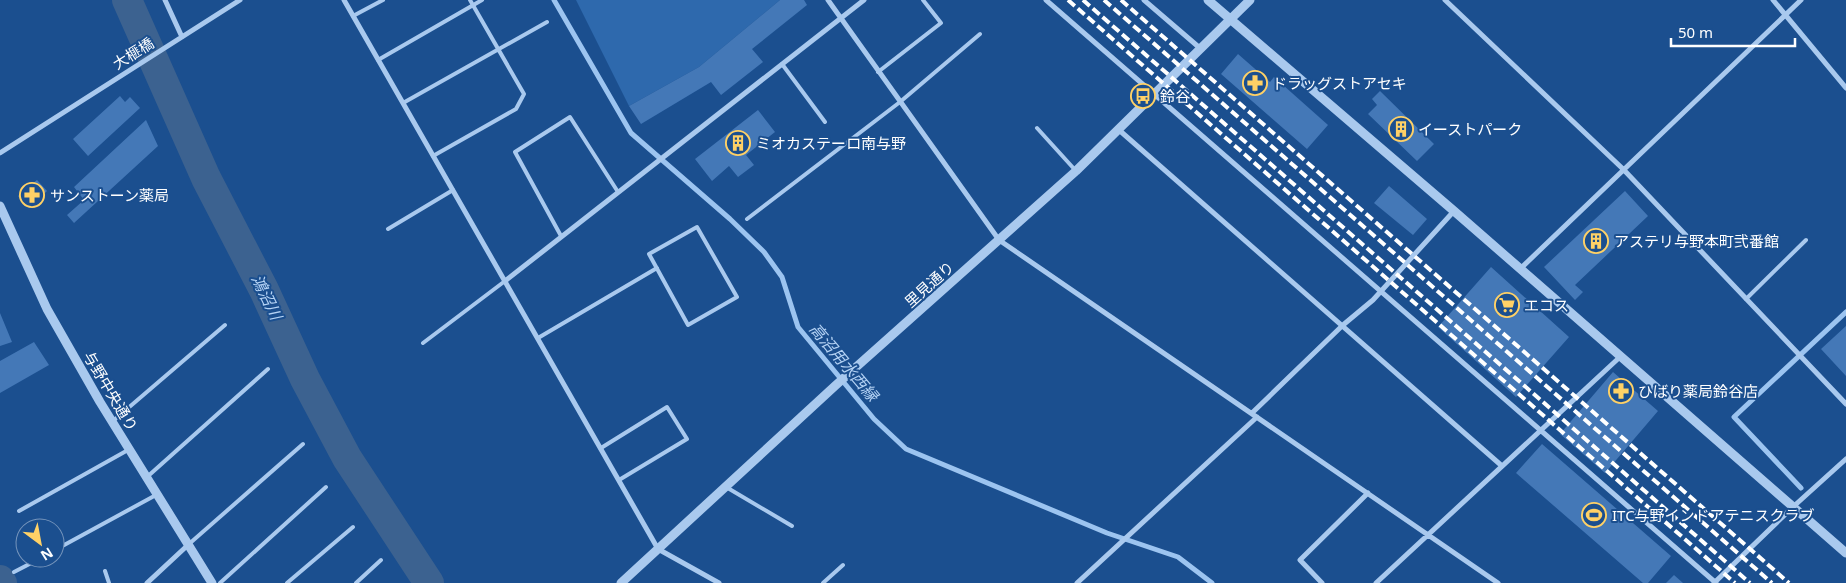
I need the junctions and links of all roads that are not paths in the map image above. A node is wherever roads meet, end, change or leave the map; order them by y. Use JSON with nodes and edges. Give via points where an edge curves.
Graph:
{"nodes":[{"id":1,"x":165,"y":0,"type":"edge"},
{"id":2,"x":240,"y":0,"type":"edge"},
{"id":3,"x":344,"y":0,"type":"edge"},
{"id":4,"x":383,"y":0,"type":"edge"},
{"id":5,"x":470,"y":0,"type":"edge"},
{"id":6,"x":482,"y":0,"type":"edge"},
{"id":7,"x":828,"y":0,"type":"edge"},
{"id":8,"x":864,"y":0,"type":"edge"},
{"id":9,"x":923,"y":0,"type":"edge"},
{"id":10,"x":1046,"y":0,"type":"edge"},
{"id":11,"x":1144,"y":0,"type":"edge"},
{"id":12,"x":1208,"y":0,"type":"edge"},
{"id":13,"x":1250,"y":0,"type":"edge"},
{"id":14,"x":1445,"y":0,"type":"edge"},
{"id":15,"x":1774,"y":0,"type":"edge"},
{"id":16,"x":1801,"y":0,"type":"edge"},
{"id":17,"x":473,"y":5,"type":"junction"},
{"id":18,"x":1786,"y":14,"type":"junction"},
{"id":19,"x":353,"y":16,"type":"junction"},
{"id":20,"x":840,"y":18,"type":"junction"},
{"id":21,"x":1231,"y":20,"type":"junction"},
{"id":22,"x":547,"y":22,"type":"dead end"},
{"id":23,"x":980,"y":34,"type":"dead end"},
{"id":24,"x":181,"y":38,"type":"junction"},
{"id":25,"x":498,"y":49,"type":"junction"},
{"id":26,"x":1202,"y":50,"type":"junction"},
{"id":27,"x":378,"y":60,"type":"junction"},
{"id":28,"x":782,"y":64,"type":"junction"},
{"id":29,"x":878,"y":72,"type":"junction"},
{"id":30,"x":1846,"y":88,"type":"edge"},
{"id":31,"x":1155,"y":95,"type":"junction"},
{"id":32,"x":900,"y":102,"type":"junction"},
{"id":33,"x":403,"y":103,"type":"junction"},
{"id":34,"x":825,"y":122,"type":"dead end"},
{"id":35,"x":1037,"y":128,"type":"dead end"},
{"id":36,"x":1119,"y":130,"type":"junction"},
{"id":37,"x":0,"y":153,"type":"edge"},
{"id":38,"x":433,"y":156,"type":"junction"},
{"id":39,"x":1623,"y":169,"type":"junction"},
{"id":40,"x":1076,"y":170,"type":"junction"},
{"id":41,"x":452,"y":190,"type":"junction"},
{"id":42,"x":618,"y":192,"type":"junction"},
{"id":43,"x":0,"y":206,"type":"edge"},
{"id":44,"x":1454,"y":211,"type":"junction"},
{"id":45,"x":747,"y":219,"type":"dead end"},
{"id":46,"x":388,"y":229,"type":"dead end"},
{"id":47,"x":561,"y":236,"type":"junction"},
{"id":48,"x":999,"y":240,"type":"junction"},
{"id":49,"x":1806,"y":240,"type":"dead end"},
{"id":50,"x":657,"y":268,"type":"junction"},
{"id":51,"x":1520,"y":270,"type":"junction"},
{"id":52,"x":505,"y":281,"type":"junction"},
{"id":53,"x":1381,"y":291,"type":"junction"},
{"id":54,"x":1746,"y":299,"type":"junction"},
{"id":55,"x":225,"y":324,"type":"dead end"},
{"id":56,"x":1343,"y":325,"type":"junction"},
{"id":57,"x":538,"y":338,"type":"junction"},
{"id":58,"x":423,"y":343,"type":"dead end"},
{"id":59,"x":1622,"y":356,"type":"junction"},
{"id":60,"x":268,"y":368,"type":"dead end"},
{"id":61,"x":1846,"y":404,"type":"edge"},
{"id":62,"x":1254,"y":415,"type":"junction"},
{"id":63,"x":112,"y":421,"type":"junction"},
{"id":64,"x":1541,"y":430,"type":"junction"},
{"id":65,"x":303,"y":444,"type":"dead end"},
{"id":66,"x":601,"y":448,"type":"junction"},
{"id":67,"x":130,"y":449,"type":"junction"},
{"id":68,"x":1846,"y":459,"type":"edge"},
{"id":69,"x":1502,"y":466,"type":"junction"},
{"id":70,"x":147,"y":477,"type":"junction"},
{"id":71,"x":619,"y":480,"type":"junction"},
{"id":72,"x":726,"y":486,"type":"junction"},
{"id":73,"x":326,"y":487,"type":"dead end"},
{"id":74,"x":1368,"y":493,"type":"junction"},
{"id":75,"x":158,"y":494,"type":"junction"},
{"id":76,"x":1794,"y":506,"type":"junction"},
{"id":77,"x":19,"y":511,"type":"dead end"},
{"id":78,"x":792,"y":526,"type":"dead end"},
{"id":79,"x":353,"y":527,"type":"dead end"},
{"id":80,"x":1428,"y":535,"type":"junction"},
{"id":81,"x":189,"y":544,"type":"junction"},
{"id":82,"x":65,"y":545,"type":"edge"},
{"id":83,"x":658,"y":549,"type":"junction"},
{"id":84,"x":1846,"y":553,"type":"edge"},
{"id":85,"x":381,"y":560,"type":"dead end"},
{"id":86,"x":843,"y":565,"type":"dead end"},
{"id":87,"x":22,"y":568,"type":"edge"},
{"id":88,"x":105,"y":571,"type":"dead end"},
{"id":89,"x":14,"y":572,"type":"dead end"},
{"id":90,"x":109,"y":583,"type":"edge"},
{"id":91,"x":147,"y":583,"type":"edge"},
{"id":92,"x":212,"y":583,"type":"edge"},
{"id":93,"x":220,"y":583,"type":"edge"},
{"id":94,"x":287,"y":583,"type":"edge"},
{"id":95,"x":356,"y":583,"type":"edge"},
{"id":96,"x":621,"y":583,"type":"edge"},
{"id":97,"x":719,"y":583,"type":"edge"},
{"id":98,"x":823,"y":583,"type":"edge"},
{"id":99,"x":1077,"y":583,"type":"edge"},
{"id":100,"x":1322,"y":583,"type":"edge"},
{"id":101,"x":1376,"y":583,"type":"edge"},
{"id":102,"x":1498,"y":583,"type":"edge"},
{"id":103,"x":1715,"y":583,"type":"edge"}],
"edges":[{"from":1,"to":24,"type":"street"},
{"from":2,"to":24,"type":"street","name":"大榧橋"},
{"from":3,"to":19,"type":"street"},
{"from":4,"to":19,"type":"lane"},
{"from":5,"to":17,"type":"lane"},
{"from":6,"to":17,"type":"lane"},
{"from":7,"to":20,"type":"street"},
{"from":8,"to":20,"type":"street"},
{"from":9,"to":29,"type":"lane","via":[[941,23]]},
{"from":10,"to":31,"type":"street"},
{"from":11,"to":26,"type":"street"},
{"from":12,"to":21,"type":"street"},
{"from":13,"to":21,"type":"street","name":"里見通り"},
{"from":14,"to":39,"type":"street"},
{"from":15,"to":18,"type":"street"},
{"from":16,"to":18,"type":"street"},
{"from":17,"to":25,"type":"lane"},
{"from":17,"to":27,"type":"lane"},
{"from":18,"to":30,"type":"street"},
{"from":18,"to":39,"type":"street"},
{"from":19,"to":27,"type":"street"},
{"from":20,"to":28,"type":"street"},
{"from":20,"to":29,"type":"street"},
{"from":21,"to":26,"type":"street","name":"里見通り"},
{"from":21,"to":44,"type":"street"},
{"from":22,"to":25,"type":"lane"},
{"from":23,"to":32,"type":"lane"},
{"from":24,"to":37,"type":"street","name":"大榧橋"},
{"from":25,"to":33,"type":"lane"},
{"from":25,"to":38,"type":"lane","via":[[524,94],[516,109]]},
{"from":26,"to":31,"type":"street","name":"里見通り"},
{"from":27,"to":33,"type":"street"},
{"from":28,"to":34,"type":"lane"},
{"from":28,"to":42,"type":"street"},
{"from":29,"to":32,"type":"street"},
{"from":31,"to":36,"type":"street","name":"里見通り"},
{"from":31,"to":53,"type":"street"},
{"from":32,"to":45,"type":"lane"},
{"from":32,"to":48,"type":"street"},
{"from":33,"to":38,"type":"street"},
{"from":35,"to":40,"type":"lane"},
{"from":36,"to":40,"type":"street","name":"里見通り"},
{"from":36,"to":56,"type":"street"},
{"from":38,"to":41,"type":"street"},
{"from":39,"to":51,"type":"street"},
{"from":39,"to":54,"type":"street"},
{"from":40,"to":48,"type":"street","name":"里見通り"},
{"from":41,"to":46,"type":"lane"},
{"from":41,"to":52,"type":"street"},
{"from":42,"to":47,"type":"street"},
{"from":42,"to":47,"type":"lane","via":[[570,117],[515,152]]},
{"from":43,"to":63,"type":"street","name":"与野中央通り","via":[[47,310]]},
{"from":44,"to":51,"type":"street"},
{"from":44,"to":53,"type":"street"},
{"from":47,"to":52,"type":"street"},
{"from":48,"to":62,"type":"street"},
{"from":48,"to":72,"type":"street","name":"里見通り"},
{"from":49,"to":54,"type":"lane"},
{"from":50,"to":50,"type":"lane","via":[[650,254],[697,227],[737,298],[688,325]]},
{"from":50,"to":57,"type":"lane"},
{"from":51,"to":59,"type":"street"},
{"from":52,"to":57,"type":"street"},
{"from":52,"to":58,"type":"lane"},
{"from":53,"to":56,"type":"street"},
{"from":53,"to":64,"type":"street"},
{"from":54,"to":61,"type":"street"},
{"from":55,"to":63,"type":"lane"},
{"from":56,"to":62,"type":"street"},
{"from":56,"to":69,"type":"street"},
{"from":57,"to":66,"type":"street"},
{"from":59,"to":64,"type":"street"},
{"from":59,"to":76,"type":"street"},
{"from":60,"to":70,"type":"lane"},
{"from":62,"to":74,"type":"street"},
{"from":62,"to":99,"type":"street"},
{"from":63,"to":67,"type":"street","name":"与野中央通り"},
{"from":64,"to":69,"type":"street"},
{"from":64,"to":103,"type":"street"},
{"from":65,"to":81,"type":"lane"},
{"from":66,"to":71,"type":"street"},
{"from":66,"to":71,"type":"lane","via":[[667,406],[687,439]]},
{"from":67,"to":70,"type":"street","name":"与野中央通り"},
{"from":67,"to":77,"type":"lane"},
{"from":68,"to":76,"type":"street"},
{"from":69,"to":80,"type":"street"},
{"from":70,"to":75,"type":"street","name":"与野中央通り"},
{"from":71,"to":83,"type":"street"},
{"from":72,"to":78,"type":"lane"},
{"from":72,"to":83,"type":"street","name":"里見通り"},
{"from":73,"to":93,"type":"lane"},
{"from":74,"to":80,"type":"street"},
{"from":74,"to":100,"type":"street","via":[[1300,560]]},
{"from":75,"to":81,"type":"street","name":"与野中央通り"},
{"from":75,"to":82,"type":"lane"},
{"from":76,"to":84,"type":"street"},
{"from":76,"to":103,"type":"street"},
{"from":79,"to":94,"type":"lane"},
{"from":80,"to":101,"type":"street"},
{"from":80,"to":102,"type":"street"},
{"from":81,"to":91,"type":"street"},
{"from":81,"to":92,"type":"street","name":"与野中央通り"},
{"from":83,"to":96,"type":"street","name":"里見通り"},
{"from":83,"to":97,"type":"street"},
{"from":85,"to":95,"type":"lane"},
{"from":86,"to":98,"type":"lane"},
{"from":87,"to":89,"type":"lane"},
{"from":88,"to":90,"type":"lane"}]}
